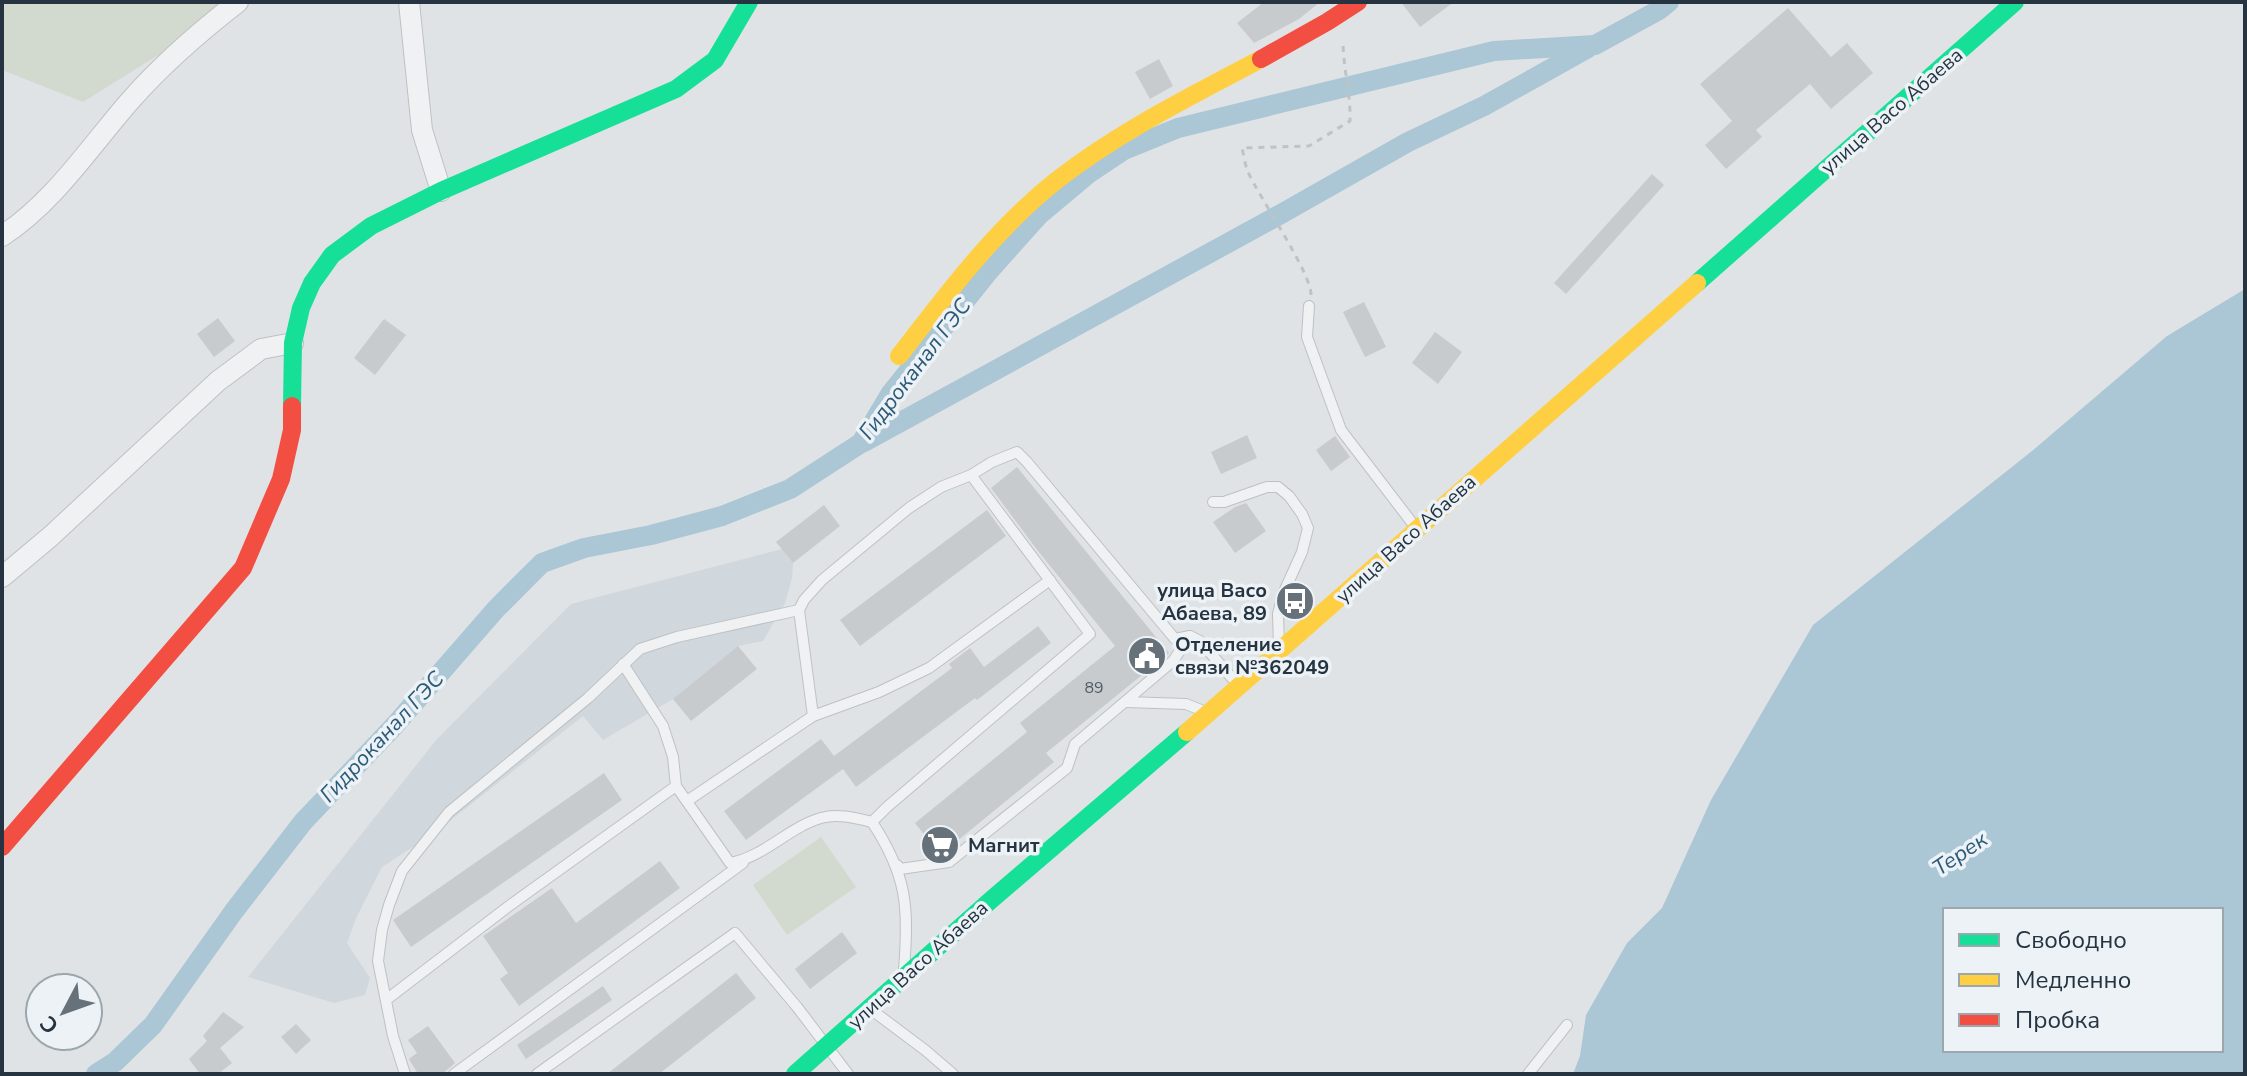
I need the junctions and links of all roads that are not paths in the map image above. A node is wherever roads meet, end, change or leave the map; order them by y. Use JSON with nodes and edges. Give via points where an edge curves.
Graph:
{"nodes":[{"id":1,"x":238,"y":2,"type":"edge"},
{"id":2,"x":409,"y":2,"type":"edge"},
{"id":3,"x":749,"y":2,"type":"edge"},
{"id":4,"x":1358,"y":2,"type":"edge"},
{"id":5,"x":2015,"y":2,"type":"edge"},
{"id":6,"x":441,"y":191,"type":"junction"},
{"id":7,"x":2,"y":236,"type":"edge"},
{"id":8,"x":1309,"y":306,"type":"road end"},
{"id":9,"x":293,"y":343,"type":"junction"},
{"id":10,"x":899,"y":356,"type":"dead end"},
{"id":11,"x":971,"y":475,"type":"junction"},
{"id":12,"x":1213,"y":502,"type":"dead end"},
{"id":13,"x":1417,"y":529,"type":"junction"},
{"id":14,"x":2,"y":577,"type":"edge"},
{"id":15,"x":1050,"y":580,"type":"junction"},
{"id":16,"x":799,"y":610,"type":"junction"},
{"id":17,"x":1190,"y":636,"type":"junction"},
{"id":18,"x":1279,"y":651,"type":"junction"},
{"id":19,"x":623,"y":664,"type":"junction"},
{"id":20,"x":1239,"y":687,"type":"junction"},
{"id":21,"x":1126,"y":702,"type":"junction"},
{"id":22,"x":1208,"y":712,"type":"junction"},
{"id":23,"x":813,"y":716,"type":"junction"},
{"id":24,"x":676,"y":786,"type":"junction"},
{"id":25,"x":687,"y":801,"type":"junction"},
{"id":26,"x":872,"y":822,"type":"junction"},
{"id":27,"x":2,"y":847,"type":"edge"},
{"id":28,"x":747,"y":860,"type":"junction"},
{"id":29,"x":897,"y":865,"type":"junction"},
{"id":30,"x":903,"y":979,"type":"junction"},
{"id":31,"x":386,"y":1000,"type":"junction"},
{"id":32,"x":869,"y":1008,"type":"junction"},
{"id":33,"x":1567,"y":1025,"type":"dead end"},
{"id":34,"x":828,"y":1045,"type":"junction"},
{"id":35,"x":405,"y":1074,"type":"edge"},
{"id":36,"x":454,"y":1074,"type":"edge"},
{"id":37,"x":537,"y":1074,"type":"edge"},
{"id":38,"x":795,"y":1074,"type":"edge"},
{"id":39,"x":848,"y":1074,"type":"edge"},
{"id":40,"x":953,"y":1074,"type":"edge"},
{"id":41,"x":1528,"y":1074,"type":"edge"}],
"edges":[{"from":1,"to":7,"type":"street","via":[[191,38],[45,201]]},
{"from":2,"to":6,"type":"street","via":[[422,130]]},
{"from":3,"to":6,"type":"street","via":[[715,60],[676,89]]},
{"from":4,"to":10,"type":"street","via":[[1145,121],[1028,203],[965,270]]},
{"from":5,"to":13,"type":"street","name":"улица Васо Абаева"},
{"from":6,"to":9,"type":"street","via":[[371,226],[332,255],[312,283]]},
{"from":8,"to":13,"type":"lane","via":[[1307,337],[1341,430]]},
{"from":9,"to":14,"type":"street","via":[[261,349],[218,381]]},
{"from":9,"to":27,"type":"street","via":[[292,430],[281,479],[243,568]]},
{"from":11,"to":15,"type":"lane"},
{"from":11,"to":16,"type":"lane","via":[[909,508],[822,580]]},
{"from":11,"to":17,"type":"lane","via":[[1017,452],[1175,639]]},
{"from":12,"to":18,"type":"lane","via":[[1278,487],[1302,514],[1308,528],[1278,614]]},
{"from":13,"to":18,"type":"street","name":"улица Васо Абаева"},
{"from":15,"to":23,"type":"lane","via":[[929,668]]},
{"from":15,"to":26,"type":"lane","via":[[1090,634]]},
{"from":16,"to":19,"type":"lane","via":[[660,642],[640,649]]},
{"from":16,"to":23,"type":"lane"},
{"from":17,"to":20,"type":"lane"},
{"from":17,"to":21,"type":"lane","via":[[1173,661]]},
{"from":18,"to":20,"type":"street","name":"улица Васо Абаева"},
{"from":19,"to":24,"type":"lane","via":[[663,726]]},
{"from":19,"to":31,"type":"lane","via":[[449,812],[402,871],[382,930],[378,961]]},
{"from":20,"to":22,"type":"street","name":"улица Васо Абаева"},
{"from":21,"to":22,"type":"lane","via":[[1186,704]]},
{"from":21,"to":29,"type":"lane","via":[[1075,744],[1067,768],[949,862],[900,869]]},
{"from":22,"to":30,"type":"street","name":"улица Васо Абаева"},
{"from":23,"to":25,"type":"lane"},
{"from":24,"to":25,"type":"lane"},
{"from":24,"to":31,"type":"lane"},
{"from":25,"to":28,"type":"lane","via":[[730,863]]},
{"from":26,"to":28,"type":"lane","via":[[822,817]]},
{"from":26,"to":29,"type":"lane"},
{"from":28,"to":36,"type":"lane"},
{"from":29,"to":30,"type":"lane","via":[[908,926]]},
{"from":30,"to":32,"type":"street","name":"улица Васо Абаева"},
{"from":31,"to":35,"type":"lane"},
{"from":32,"to":34,"type":"street","name":"улица Васо Абаева"},
{"from":32,"to":40,"type":"lane"},
{"from":33,"to":41,"type":"lane"},
{"from":34,"to":37,"type":"lane","via":[[735,933]]},
{"from":34,"to":38,"type":"street","name":"улица Васо Абаева"},
{"from":34,"to":39,"type":"lane"}]}
